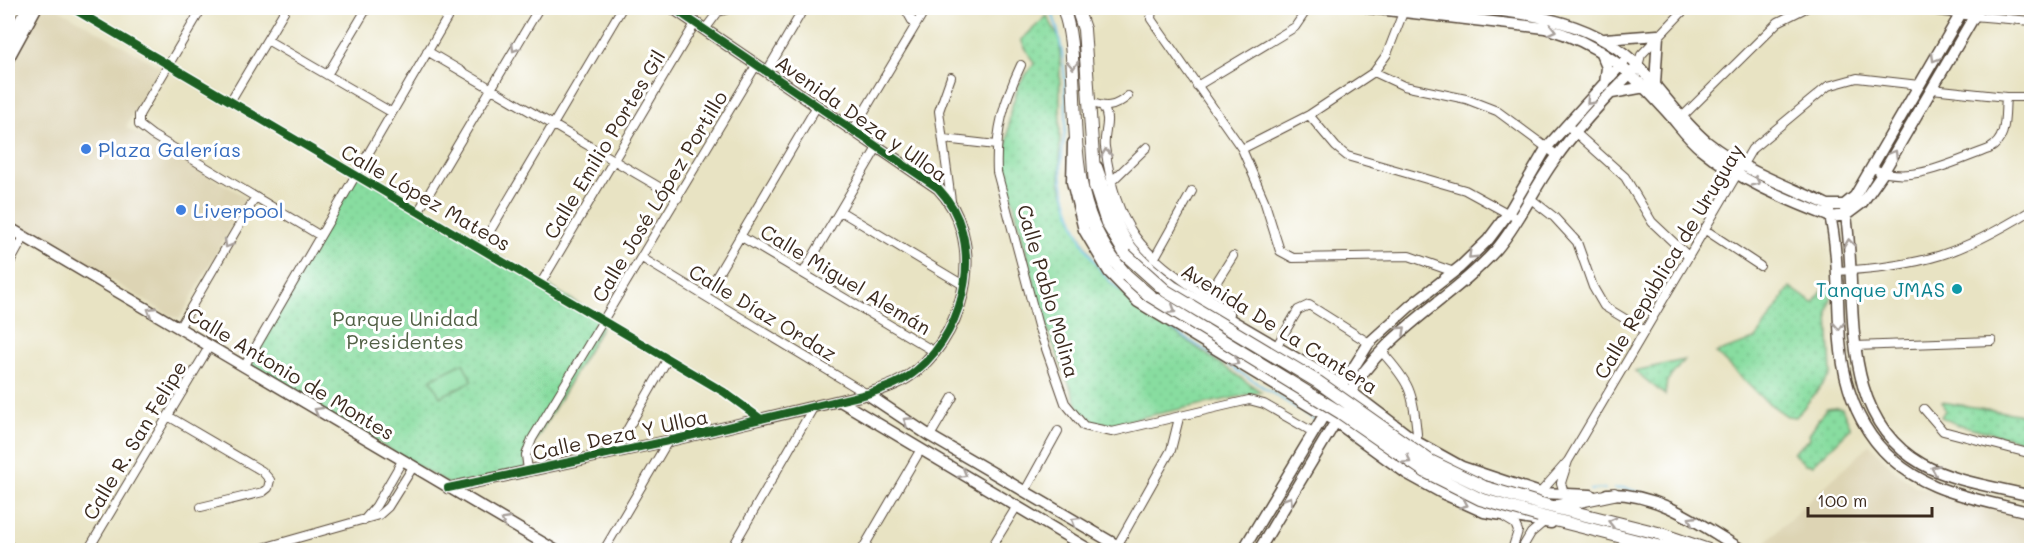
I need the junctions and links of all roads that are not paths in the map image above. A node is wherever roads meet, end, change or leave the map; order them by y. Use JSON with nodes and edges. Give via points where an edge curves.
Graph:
{"nodes":[{"id":1,"x":28,"y":8,"type":"edge"},
{"id":2,"x":36,"y":8,"type":"edge"},
{"id":3,"x":72,"y":8,"type":"edge"},
{"id":4,"x":202,"y":8,"type":"edge"},
{"id":5,"x":286,"y":8,"type":"edge"},
{"id":6,"x":367,"y":8,"type":"edge"},
{"id":7,"x":453,"y":8,"type":"edge"},
{"id":8,"x":539,"y":8,"type":"edge"},
{"id":9,"x":622,"y":8,"type":"edge"},
{"id":10,"x":673,"y":8,"type":"edge"},
{"id":11,"x":732,"y":8,"type":"edge"},
{"id":12,"x":804,"y":8,"type":"edge"},
{"id":13,"x":905,"y":8,"type":"edge"},
{"id":14,"x":926,"y":8,"type":"edge"},
{"id":15,"x":1065,"y":8,"type":"edge"},
{"id":16,"x":1077,"y":8,"type":"edge"},
{"id":17,"x":1152,"y":8,"type":"edge"},
{"id":18,"x":1308,"y":8,"type":"edge"},
{"id":19,"x":1369,"y":8,"type":"edge"},
{"id":20,"x":1477,"y":8,"type":"edge"},
{"id":21,"x":1686,"y":8,"type":"edge"},
{"id":22,"x":1806,"y":8,"type":"edge"},
{"id":23,"x":1913,"y":8,"type":"edge"},
{"id":24,"x":1494,"y":9,"type":"edge"},
{"id":25,"x":1403,"y":10,"type":"edge"},
{"id":26,"x":1962,"y":11,"type":"edge"},
{"id":27,"x":1976,"y":12,"type":"edge"},
{"id":28,"x":1490,"y":21,"type":"junction"},
{"id":29,"x":2031,"y":21,"type":"edge"},
{"id":30,"x":696,"y":22,"type":"junction"},
{"id":31,"x":915,"y":26,"type":"junction"},
{"id":32,"x":706,"y":28,"type":"junction"},
{"id":33,"x":1658,"y":35,"type":"junction"},
{"id":34,"x":267,"y":40,"type":"junction"},
{"id":35,"x":8,"y":44,"type":"edge"},
{"id":36,"x":1601,"y":44,"type":"junction"},
{"id":37,"x":427,"y":51,"type":"junction"},
{"id":38,"x":8,"y":58,"type":"edge"},
{"id":39,"x":1624,"y":61,"type":"junction"},
{"id":40,"x":169,"y":64,"type":"junction"},
{"id":41,"x":1021,"y":65,"type":"dead end"},
{"id":42,"x":1636,"y":65,"type":"junction"},
{"id":43,"x":762,"y":68,"type":"junction"},
{"id":44,"x":1374,"y":72,"type":"junction"},
{"id":45,"x":327,"y":75,"type":"junction"},
{"id":46,"x":951,"y":77,"type":"dead end"},
{"id":47,"x":1197,"y":86,"type":"junction"},
{"id":48,"x":1650,"y":86,"type":"junction"},
{"id":49,"x":1919,"y":86,"type":"junction"},
{"id":50,"x":490,"y":89,"type":"junction"},
{"id":51,"x":1608,"y":89,"type":"junction"},
{"id":52,"x":1932,"y":89,"type":"junction"},
{"id":53,"x":1128,"y":96,"type":"dead end"},
{"id":54,"x":2031,"y":97,"type":"edge"},
{"id":55,"x":2006,"y":98,"type":"junction"},
{"id":56,"x":231,"y":100,"type":"junction"},
{"id":57,"x":1089,"y":102,"type":"junction"},
{"id":58,"x":818,"y":106,"type":"junction"},
{"id":59,"x":1103,"y":107,"type":"junction"},
{"id":60,"x":391,"y":112,"type":"junction"},
{"id":61,"x":1309,"y":115,"type":"junction"},
{"id":62,"x":1680,"y":120,"type":"junction"},
{"id":63,"x":552,"y":125,"type":"junction"},
{"id":64,"x":1567,"y":125,"type":"junction"},
{"id":65,"x":1076,"y":126,"type":"junction"},
{"id":66,"x":853,"y":130,"type":"junction"},
{"id":67,"x":1576,"y":133,"type":"junction"},
{"id":68,"x":944,"y":139,"type":"junction"},
{"id":69,"x":878,"y":146,"type":"junction"},
{"id":70,"x":996,"y":146,"type":"junction"},
{"id":71,"x":1147,"y":147,"type":"dead end"},
{"id":72,"x":1547,"y":147,"type":"junction"},
{"id":73,"x":1242,"y":149,"type":"junction"},
{"id":74,"x":1091,"y":152,"type":"junction"},
{"id":75,"x":1558,"y":156,"type":"junction"},
{"id":76,"x":614,"y":160,"type":"junction"},
{"id":77,"x":1740,"y":168,"type":"junction"},
{"id":78,"x":1872,"y":168,"type":"junction"},
{"id":79,"x":1883,"y":173,"type":"junction"},
{"id":80,"x":354,"y":174,"type":"junction"},
{"id":81,"x":1112,"y":182,"type":"junction"},
{"id":82,"x":1192,"y":191,"type":"dead end"},
{"id":83,"x":255,"y":198,"type":"junction"},
{"id":84,"x":678,"y":198,"type":"junction"},
{"id":85,"x":1531,"y":199,"type":"junction"},
{"id":86,"x":951,"y":201,"type":"junction"},
{"id":87,"x":1828,"y":205,"type":"junction"},
{"id":88,"x":1845,"y":210,"type":"junction"},
{"id":89,"x":2031,"y":210,"type":"edge"},
{"id":90,"x":840,"y":211,"type":"junction"},
{"id":91,"x":418,"y":212,"type":"junction"},
{"id":92,"x":1509,"y":212,"type":"junction"},
{"id":93,"x":1831,"y":217,"type":"junction"},
{"id":94,"x":1518,"y":219,"type":"junction"},
{"id":95,"x":8,"y":227,"type":"edge"},
{"id":96,"x":1704,"y":229,"type":"junction"},
{"id":97,"x":319,"y":235,"type":"junction"},
{"id":98,"x":740,"y":236,"type":"junction"},
{"id":99,"x":24,"y":237,"type":"junction"},
{"id":100,"x":480,"y":248,"type":"junction"},
{"id":101,"x":1233,"y":255,"type":"dead end"},
{"id":102,"x":1688,"y":255,"type":"junction"},
{"id":103,"x":642,"y":258,"type":"junction"},
{"id":104,"x":1154,"y":259,"type":"junction"},
{"id":105,"x":8,"y":266,"type":"edge"},
{"id":106,"x":1760,"y":266,"type":"dead end"},
{"id":107,"x":1852,"y":270,"type":"junction"},
{"id":108,"x":1838,"y":271,"type":"junction"},
{"id":109,"x":1454,"y":272,"type":"junction"},
{"id":110,"x":803,"y":273,"type":"junction"},
{"id":111,"x":541,"y":283,"type":"junction"},
{"id":112,"x":965,"y":286,"type":"junction"},
{"id":113,"x":705,"y":296,"type":"junction"},
{"id":114,"x":1207,"y":297,"type":"junction"},
{"id":115,"x":604,"y":321,"type":"junction"},
{"id":116,"x":179,"y":328,"type":"junction"},
{"id":117,"x":1246,"y":330,"type":"junction"},
{"id":118,"x":1645,"y":331,"type":"junction"},
{"id":119,"x":1992,"y":341,"type":"dead end"},
{"id":120,"x":1369,"y":343,"type":"junction"},
{"id":121,"x":1855,"y":346,"type":"junction"},
{"id":122,"x":209,"y":347,"type":"junction"},
{"id":123,"x":1276,"y":347,"type":"junction"},
{"id":124,"x":1381,"y":351,"type":"junction"},
{"id":125,"x":935,"y":352,"type":"junction"},
{"id":126,"x":667,"y":360,"type":"junction"},
{"id":127,"x":1303,"y":362,"type":"junction"},
{"id":128,"x":244,"y":367,"type":"junction"},
{"id":129,"x":1347,"y":388,"type":"junction"},
{"id":130,"x":1282,"y":390,"type":"junction"},
{"id":131,"x":867,"y":394,"type":"junction"},
{"id":132,"x":953,"y":397,"type":"dead end"},
{"id":133,"x":840,"y":401,"type":"junction"},
{"id":134,"x":813,"y":408,"type":"junction"},
{"id":135,"x":1924,"y":409,"type":"dead end"},
{"id":136,"x":1324,"y":415,"type":"junction"},
{"id":137,"x":168,"y":416,"type":"junction"},
{"id":138,"x":1179,"y":418,"type":"junction"},
{"id":139,"x":761,"y":419,"type":"junction"},
{"id":140,"x":1336,"y":422,"type":"junction"},
{"id":141,"x":1391,"y":422,"type":"junction"},
{"id":142,"x":1059,"y":431,"type":"dead end"},
{"id":143,"x":1313,"y":432,"type":"junction"},
{"id":144,"x":1418,"y":434,"type":"dead end"},
{"id":145,"x":930,"y":436,"type":"junction"},
{"id":146,"x":668,"y":441,"type":"junction"},
{"id":147,"x":921,"y":449,"type":"junction"},
{"id":148,"x":614,"y":453,"type":"junction"},
{"id":149,"x":2031,"y":454,"type":"edge"},
{"id":150,"x":1381,"y":455,"type":"junction"},
{"id":151,"x":402,"y":460,"type":"junction"},
{"id":152,"x":1568,"y":460,"type":"junction"},
{"id":153,"x":413,"y":467,"type":"junction"},
{"id":154,"x":528,"y":470,"type":"junction"},
{"id":155,"x":448,"y":488,"type":"junction"},
{"id":156,"x":1025,"y":491,"type":"junction"},
{"id":157,"x":1614,"y":494,"type":"junction"},
{"id":158,"x":1565,"y":496,"type":"junction"},
{"id":159,"x":2031,"y":496,"type":"edge"},
{"id":160,"x":1017,"y":506,"type":"junction"},
{"id":161,"x":201,"y":507,"type":"dead end"},
{"id":162,"x":1543,"y":508,"type":"junction"},
{"id":163,"x":2031,"y":513,"type":"edge"},
{"id":164,"x":1504,"y":517,"type":"junction"},
{"id":165,"x":362,"y":522,"type":"junction"},
{"id":166,"x":8,"y":547,"type":"edge"},
{"id":167,"x":1645,"y":547,"type":"edge"},
{"id":168,"x":1121,"y":548,"type":"edge"},
{"id":169,"x":259,"y":549,"type":"dead end"},
{"id":170,"x":13,"y":550,"type":"edge"},
{"id":171,"x":88,"y":550,"type":"edge"},
{"id":172,"x":555,"y":550,"type":"edge"},
{"id":173,"x":604,"y":550,"type":"edge"},
{"id":174,"x":731,"y":550,"type":"edge"},
{"id":175,"x":862,"y":550,"type":"edge"},
{"id":176,"x":990,"y":550,"type":"edge"},
{"id":177,"x":1090,"y":550,"type":"edge"},
{"id":178,"x":1243,"y":550,"type":"edge"},
{"id":179,"x":1259,"y":550,"type":"edge"},
{"id":180,"x":1515,"y":550,"type":"edge"},
{"id":181,"x":1673,"y":550,"type":"edge"},
{"id":182,"x":1708,"y":550,"type":"edge"},
{"id":183,"x":1742,"y":550,"type":"edge"}],
"edges":[{"from":1,"to":35,"type":"main road"},
{"from":2,"to":38,"type":"main road"},
{"from":3,"to":40,"type":"street","name":"Calle López Mateos"},
{"from":4,"to":40,"type":"street"},
{"from":5,"to":34,"type":"street"},
{"from":6,"to":45,"type":"street"},
{"from":7,"to":37,"type":"street"},
{"from":8,"to":50,"type":"street","one_way":true},
{"from":9,"to":63,"type":"street"},
{"from":10,"to":30,"type":"main road","name":"Avenida Deza y Ulloa"},
{"from":11,"to":32,"type":"street","via":[[718,12]]},
{"from":12,"to":43,"type":"street"},
{"from":13,"to":31,"type":"street"},
{"from":14,"to":31,"type":"street"},
{"from":15,"to":65,"type":"main road","name":"Avenida De La Cantera","one_way":true},
{"from":16,"to":57,"type":"main road","name":"Avenida De La Cantera","via":[[1083,29]]},
{"from":17,"to":47,"type":"street","via":[[1150,19]]},
{"from":18,"to":47,"type":"street","via":[[1295,27]]},
{"from":19,"to":25,"type":"main road"},
{"from":20,"to":24,"type":"main road"},
{"from":21,"to":33,"type":"street"},
{"from":22,"to":62,"type":"street","via":[[1778,22]]},
{"from":23,"to":26,"type":"street"},
{"from":24,"to":28,"type":"street"},
{"from":24,"to":36,"type":"main road","via":[[1555,20]]},
{"from":25,"to":28,"type":"main road"},
{"from":25,"to":44,"type":"street","via":[[1387,54]]},
{"from":26,"to":27,"type":"street"},
{"from":26,"to":49,"type":"main road","one_way":true},
{"from":27,"to":29,"type":"street"},
{"from":27,"to":52,"type":"main road"},
{"from":28,"to":36,"type":"main road","one_way":true,"via":[[1545,28]]},
{"from":30,"to":32,"type":"main road","name":"Avenida Deza y Ulloa"},
{"from":30,"to":76,"type":"street","name":"Calle Emilio Portes Gil"},
{"from":31,"to":66,"type":"street"},
{"from":32,"to":43,"type":"main road","name":"Avenida Deza y Ulloa"},
{"from":33,"to":36,"type":"main road"},
{"from":33,"to":42,"type":"street"},
{"from":33,"to":48,"type":"main road"},
{"from":34,"to":45,"type":"street"},
{"from":34,"to":56,"type":"street"},
{"from":36,"to":39,"type":"main road"},
{"from":36,"to":51,"type":"main road"},
{"from":37,"to":50,"type":"street"},
{"from":37,"to":60,"type":"street"},
{"from":39,"to":42,"type":"main road"},
{"from":39,"to":51,"type":"main road"},
{"from":40,"to":56,"type":"street","name":"Calle López Mateos"},
{"from":40,"to":83,"type":"street","via":[[138,118],[141,128]]},
{"from":41,"to":70,"type":"street","name":"Calle Pablo Molina","via":[[999,120]]},
{"from":42,"to":48,"type":"main road"},
{"from":42,"to":51,"type":"main road"},
{"from":43,"to":58,"type":"main road","name":"Avenida Deza y Ulloa"},
{"from":43,"to":84,"type":"street","name":"Calle José López Portillo"},
{"from":44,"to":61,"type":"street"},
{"from":44,"to":72,"type":"street","via":[[1404,86],[1466,99],[1497,111]]},
{"from":45,"to":60,"type":"street"},
{"from":46,"to":68,"type":"street","via":[[939,111]]},
{"from":47,"to":73,"type":"street"},
{"from":48,"to":51,"type":"main road"},
{"from":48,"to":62,"type":"main road"},
{"from":49,"to":77,"type":"street","name":"Calle República de Uruguay","via":[[1857,78],[1828,86],[1752,149]]},
{"from":49,"to":78,"type":"main road"},
{"from":50,"to":63,"type":"street"},
{"from":50,"to":91,"type":"street"},
{"from":51,"to":64,"type":"main road","one_way":true},
{"from":51,"to":67,"type":"main road"},
{"from":52,"to":55,"type":"street"},
{"from":79,"to":52,"type":"main road","one_way":true},
{"from":53,"to":59,"type":"street","via":[[1118,104]]},
{"from":54,"to":55,"type":"street"},
{"from":55,"to":79,"type":"street","via":[[2003,136],[1994,146],[1909,176]]},
{"from":56,"to":80,"type":"street","name":"Calle López Mateos"},
{"from":57,"to":59,"type":"street"},
{"from":57,"to":74,"type":"main road","name":"Avenida De La Cantera"},
{"from":58,"to":66,"type":"main road","name":"Avenida Deza y Ulloa"},
{"from":58,"to":98,"type":"street"},
{"from":81,"to":59,"type":"street","one_way":true,"via":[[1105,145],[1108,115]]},
{"from":60,"to":80,"type":"street"},
{"from":61,"to":73,"type":"street"},
{"from":61,"to":92,"type":"street","via":[[1347,156],[1450,185]]},
{"from":62,"to":77,"type":"main road","via":[[1699,147]]},
{"from":63,"to":76,"type":"street"},
{"from":63,"to":100,"type":"street"},
{"from":64,"to":67,"type":"street"},
{"from":64,"to":72,"type":"main road"},
{"from":65,"to":130,"type":"main road","name":"Avenida De La Cantera","one_way":true,"via":[[1071,157],[1076,206],[1084,230],[1109,272],[1155,314]]},
{"from":65,"to":162,"type":"main road","name":"Avenida De La Cantera","one_way":true,"bridge":true,"via":[[1080,187],[1089,216],[1104,247],[1150,296],[1341,413],[1426,472],[1480,499]]},
{"from":66,"to":69,"type":"main road","name":"Avenida Deza y Ulloa"},
{"from":67,"to":75,"type":"main road"},
{"from":67,"to":102,"type":"street","via":[[1625,177],[1652,222]]},
{"from":68,"to":70,"type":"street"},
{"from":68,"to":86,"type":"street"},
{"from":69,"to":86,"type":"main road","name":"Avenida Deza y Ulloa"},
{"from":69,"to":90,"type":"street"},
{"from":70,"to":138,"type":"street","name":"Calle Pablo Molina","via":[[997,172],[1038,326],[1065,403],[1075,418],[1096,431],[1112,432]]},
{"from":71,"to":81,"type":"street"},
{"from":72,"to":75,"type":"street"},
{"from":72,"to":92,"type":"main road"},
{"from":73,"to":109,"type":"street","via":[[1264,200],[1277,245],[1286,256],[1409,256]]},
{"from":74,"to":117,"type":"main road","name":"Avenida De La Cantera","via":[[1112,215],[1137,256],[1173,286]]},
{"from":74,"to":162,"type":"main road","name":"Avenida De La Cantera","bridge":true,"via":[[1095,186],[1112,234],[1125,255],[1166,291],[1318,382],[1430,461],[1484,487]]},
{"from":75,"to":85,"type":"main road"},
{"from":76,"to":84,"type":"street"},
{"from":76,"to":111,"type":"street","name":"Calle Emilio Portes Gil"},
{"from":77,"to":87,"type":"main road"},
{"from":77,"to":93,"type":"main road","one_way":true},
{"from":77,"to":96,"type":"street","name":"Calle República de Uruguay"},
{"from":78,"to":79,"type":"street"},
{"from":78,"to":88,"type":"main road"},
{"from":79,"to":88,"type":"main road","via":[[1862,203]]},
{"from":80,"to":91,"type":"street","name":"Calle López Mateos"},
{"from":80,"to":97,"type":"street"},
{"from":81,"to":104,"type":"street","via":[[1119,212],[1133,238]]},
{"from":82,"to":104,"type":"street"},
{"from":83,"to":97,"type":"street"},
{"from":83,"to":116,"type":"street","one_way":true},
{"from":84,"to":103,"type":"street","name":"Calle José López Portillo"},
{"from":85,"to":94,"type":"main road"},
{"from":85,"to":118,"type":"street","via":[[1576,242],[1604,306]]},
{"from":86,"to":112,"type":"main road","name":"Avenida Deza y Ulloa","via":[[964,238]]},
{"from":87,"to":88,"type":"main road"},
{"from":87,"to":93,"type":"main road"},
{"from":88,"to":93,"type":"main road"},
{"from":107,"to":88,"type":"main road","one_way":true},
{"from":89,"to":107,"type":"street","via":[[1985,239],[1946,255],[1905,265]]},
{"from":90,"to":110,"type":"street"},
{"from":90,"to":112,"type":"street"},
{"from":91,"to":100,"type":"street","name":"Calle López Mateos"},
{"from":92,"to":94,"type":"street"},
{"from":92,"to":109,"type":"main road","one_way":true,"via":[[1488,240]]},
{"from":93,"to":108,"type":"main road"},
{"from":124,"to":94,"type":"main road","one_way":true,"via":[[1478,268]]},
{"from":95,"to":99,"type":"main road","name":"Calle Antonio de Montes"},
{"from":96,"to":102,"type":"street","name":"Calle República de Uruguay"},
{"from":96,"to":106,"type":"street"},
{"from":97,"to":128,"type":"street"},
{"from":98,"to":110,"type":"street","name":"Calle Miguel Alemán"},
{"from":98,"to":113,"type":"street"},
{"from":99,"to":105,"type":"street"},
{"from":116,"to":99,"type":"main road","name":"Calle Antonio de Montes","one_way":true},
{"from":100,"to":111,"type":"street","name":"Calle López Mateos"},
{"from":101,"to":114,"type":"street"},
{"from":102,"to":118,"type":"street","name":"Calle República de Uruguay"},
{"from":103,"to":113,"type":"street","name":"Calle Díaz Ordaz"},
{"from":103,"to":115,"type":"street","name":"Calle José López Portillo"},
{"from":104,"to":114,"type":"street"},
{"from":107,"to":108,"type":"street"},
{"from":107,"to":121,"type":"main road"},
{"from":108,"to":163,"type":"main road","one_way":true,"via":[[1844,373],[1854,409],[1869,432],[1896,462],[1922,480],[1938,488]]},
{"from":109,"to":120,"type":"main road"},
{"from":110,"to":125,"type":"street","name":"Calle Miguel Alemán"},
{"from":111,"to":115,"type":"street","name":"Calle López Mateos"},
{"from":112,"to":125,"type":"main road","name":"Avenida Deza y Ulloa","via":[[955,320]]},
{"from":113,"to":131,"type":"street","name":"Calle Díaz Ordaz"},
{"from":114,"to":117,"type":"main road"},
{"from":115,"to":126,"type":"street","name":"Calle López Mateos"},
{"from":115,"to":154,"type":"street","name":"Calle José López Portillo","via":[[527,449]]},
{"from":116,"to":122,"type":"main road","name":"Calle Antonio de Montes"},
{"from":117,"to":123,"type":"main road","name":"Avenida De La Cantera"},
{"from":118,"to":152,"type":"street","name":"Calle República de Uruguay"},
{"from":119,"to":121,"type":"street"},
{"from":120,"to":123,"type":"street","via":[[1309,305],[1298,310]]},
{"from":120,"to":129,"type":"main road"},
{"from":159,"to":121,"type":"main road","one_way":true,"via":[[1940,471],[1922,464],[1900,447],[1872,412],[1862,389]]},
{"from":122,"to":128,"type":"main road","name":"Calle Antonio de Montes"},
{"from":122,"to":137,"type":"street","name":"Calle R. San Felipe"},
{"from":123,"to":127,"type":"main road","name":"Avenida De La Cantera"},
{"from":124,"to":129,"type":"main road"},
{"from":124,"to":144,"type":"street","via":[[1409,384]]},
{"from":125,"to":131,"type":"main road","name":"Avenida Deza y Ulloa","via":[[898,384]]},
{"from":126,"to":139,"type":"street","name":"Calle López Mateos","via":[[724,392]]},
{"from":126,"to":148,"type":"street"},
{"from":127,"to":129,"type":"main road","name":"Avenida De La Cantera"},
{"from":127,"to":130,"type":"main road","via":[[1307,372],[1305,384],[1294,391]]},
{"from":151,"to":128,"type":"main road","name":"Calle Antonio de Montes","one_way":true},
{"from":129,"to":136,"type":"main road"},
{"from":129,"to":140,"type":"main road"},
{"from":129,"to":141,"type":"main road","name":"Avenida De La Cantera"},
{"from":130,"to":136,"type":"main road","name":"Avenida De La Cantera"},
{"from":131,"to":133,"type":"main road","name":"Calle Deza Y Ulloa"},
{"from":145,"to":131,"type":"main road","one_way":true},
{"from":132,"to":145,"type":"street"},
{"from":133,"to":134,"type":"main road","name":"Calle Deza Y Ulloa"},
{"from":133,"to":147,"type":"main road"},
{"from":134,"to":139,"type":"main road","name":"Calle Deza Y Ulloa"},
{"from":134,"to":174,"type":"street"},
{"from":135,"to":149,"type":"street","via":[[1943,431]]},
{"from":136,"to":140,"type":"main road","name":"Avenida De La Cantera"},
{"from":136,"to":143,"type":"main road"},
{"from":137,"to":161,"type":"street","via":[[262,471],[270,480],[263,492]]},
{"from":137,"to":171,"type":"street","name":"Calle R. San Felipe"},
{"from":138,"to":143,"type":"street","name":"Calle Pablo Molina","via":[[1256,400]]},
{"from":138,"to":168,"type":"street","via":[[1171,450]]},
{"from":139,"to":146,"type":"main road","name":"Calle Deza Y Ulloa"},
{"from":140,"to":150,"type":"main road","name":"Avenida De La Cantera"},
{"from":179,"to":140,"type":"main road","one_way":true},
{"from":141,"to":150,"type":"main road","via":[[1376,419],[1369,425],[1371,441]]},
{"from":141,"to":162,"type":"main road","name":"Avenida De La Cantera","via":[[1417,442]]},
{"from":142,"to":156,"type":"street"},
{"from":143,"to":178,"type":"main road"},
{"from":145,"to":156,"type":"main road"},
{"from":146,"to":148,"type":"main road","name":"Calle Deza Y Ulloa"},
{"from":146,"to":173,"type":"street"},
{"from":147,"to":160,"type":"main road","one_way":true},
{"from":147,"to":175,"type":"street"},
{"from":148,"to":154,"type":"main road","name":"Calle Deza Y Ulloa"},
{"from":150,"to":164,"type":"main road","name":"Avenida De La Cantera","one_way":true,"via":[[1462,504]]},
{"from":151,"to":153,"type":"main road","name":"Calle Antonio de Montes"},
{"from":151,"to":165,"type":"street","via":[[376,506]]},
{"from":152,"to":158,"type":"street","via":[[1561,483]]},
{"from":152,"to":162,"type":"street"},
{"from":153,"to":155,"type":"main road","name":"Calle Antonio de Montes"},
{"from":153,"to":165,"type":"street","via":[[383,513]]},
{"from":154,"to":155,"type":"main road","name":"Calle Deza Y Ulloa"},
{"from":172,"to":155,"type":"main road","name":"Calle Antonio de Montes","one_way":true},
{"from":168,"to":156,"type":"main road","one_way":true},
{"from":157,"to":158,"type":"main road","name":"Avenida De La Cantera"},
{"from":157,"to":162,"type":"main road"},
{"from":183,"to":157,"type":"main road","name":"Avenida De La Cantera","one_way":true,"via":[[1662,504]]},
{"from":158,"to":162,"type":"main road","name":"Avenida De La Cantera"},
{"from":160,"to":176,"type":"street"},
{"from":160,"to":177,"type":"main road"},
{"from":162,"to":164,"type":"main road","name":"Avenida De La Cantera"},
{"from":162,"to":167,"type":"main road","name":"Avenida De La Cantera","via":[[1579,525]]},
{"from":162,"to":180,"type":"street","via":[[1530,533]]},
{"from":182,"to":162,"type":"main road","name":"Avenida De La Cantera","one_way":true,"via":[[1658,533]]},
{"from":164,"to":180,"type":"street","via":[[1517,527]]},
{"from":165,"to":169,"type":"street"},
{"from":166,"to":170,"type":"main road"},
{"from":167,"to":181,"type":"main road","name":"Avenida De La Cantera"}]}
